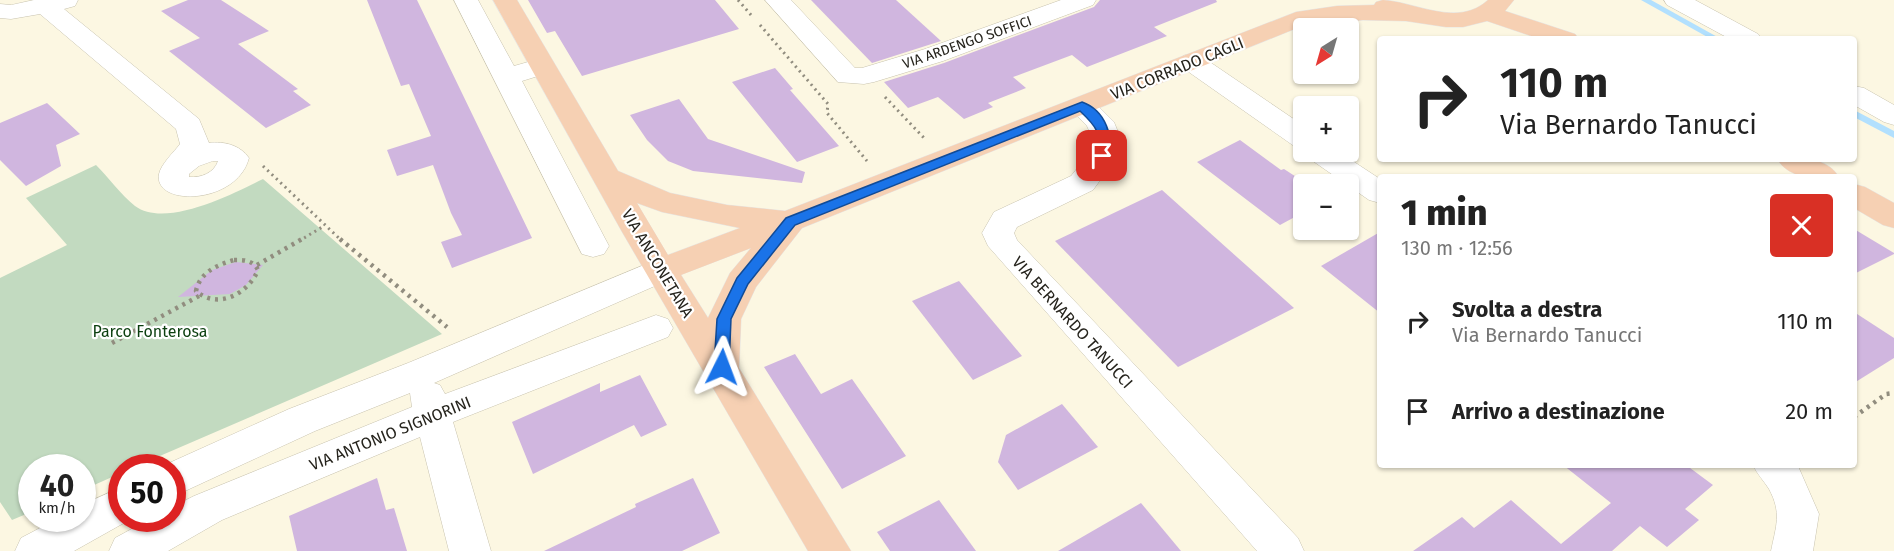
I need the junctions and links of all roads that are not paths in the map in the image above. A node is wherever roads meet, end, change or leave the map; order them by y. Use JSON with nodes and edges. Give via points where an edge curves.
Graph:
{"nodes":[{"id":1,"x":466,"y":0,"type":"edge"},
{"id":2,"x":504,"y":0,"type":"edge"},
{"id":3,"x":777,"y":0,"type":"edge"},
{"id":4,"x":1084,"y":0,"type":"edge"},
{"id":5,"x":1319,"y":0,"type":"edge"},
{"id":6,"x":1370,"y":0,"type":"edge"},
{"id":7,"x":1520,"y":0,"type":"edge"},
{"id":8,"x":1676,"y":0,"type":"edge"},
{"id":9,"x":58,"y":3,"type":"edge"},
{"id":10,"x":1494,"y":6,"type":"edge"},
{"id":11,"x":0,"y":11,"type":"edge"},
{"id":12,"x":1404,"y":14,"type":"junction"},
{"id":13,"x":1298,"y":18,"type":"edge"},
{"id":14,"x":1306,"y":18,"type":"edge"},
{"id":15,"x":1293,"y":21,"type":"edge"},
{"id":16,"x":1559,"y":36,"type":"edge"},
{"id":17,"x":1572,"y":36,"type":"edge"},
{"id":18,"x":1743,"y":36,"type":"edge"},
{"id":19,"x":1192,"y":62,"type":"junction"},
{"id":20,"x":542,"y":66,"type":"junction"},
{"id":21,"x":507,"y":77,"type":"junction"},
{"id":22,"x":1857,"y":96,"type":"edge"},
{"id":23,"x":1082,"y":106,"type":"junction"},
{"id":24,"x":1894,"y":116,"type":"edge"},
{"id":25,"x":189,"y":125,"type":"junction"},
{"id":26,"x":1293,"y":132,"type":"edge"},
{"id":27,"x":1335,"y":162,"type":"edge"},
{"id":28,"x":1797,"y":162,"type":"edge"},
{"id":29,"x":1819,"y":174,"type":"edge"},
{"id":30,"x":606,"y":177,"type":"junction"},
{"id":31,"x":1377,"y":191,"type":"edge"},
{"id":32,"x":1857,"y":196,"type":"edge"},
{"id":33,"x":1894,"y":217,"type":"edge"},
{"id":34,"x":790,"y":221,"type":"junction"},
{"id":35,"x":593,"y":246,"type":"dead end"},
{"id":36,"x":661,"y":270,"type":"junction"},
{"id":37,"x":656,"y":328,"type":"dead end"},
{"id":38,"x":722,"y":367,"type":"junction"},
{"id":39,"x":421,"y":373,"type":"junction"},
{"id":40,"x":432,"y":415,"type":"junction"},
{"id":41,"x":1775,"y":468,"type":"edge"},
{"id":42,"x":186,"y":474,"type":"edge"},
{"id":43,"x":108,"y":512,"type":"edge"},
{"id":44,"x":36,"y":551,"type":"edge"},
{"id":45,"x":130,"y":551,"type":"edge"},
{"id":46,"x":470,"y":551,"type":"edge"},
{"id":47,"x":830,"y":551,"type":"edge"},
{"id":48,"x":1283,"y":551,"type":"edge"},
{"id":49,"x":1792,"y":551,"type":"edge"}],
"edges":[{"from":1,"to":21,"type":"street"},
{"from":2,"to":20,"type":"main road","name":"VIA ANCONETANA"},
{"from":3,"to":4,"type":"street","name":"VIA ARDENGO SOFFICI","via":[[848,76],[864,76],[934,55]]},
{"from":5,"to":13,"type":"main road"},
{"from":6,"to":12,"type":"main road"},
{"from":7,"to":17,"type":"main road"},
{"from":8,"to":18,"type":"street"},
{"from":9,"to":11,"type":"street"},
{"from":9,"to":25,"type":"street"},
{"from":10,"to":12,"type":"main road","via":[[1450,20]]},
{"from":10,"to":16,"type":"main road"},
{"from":12,"to":14,"type":"main road","via":[[1336,12]]},
{"from":15,"to":19,"type":"main road","name":"VIA CORRADO CAGLI"},
{"from":19,"to":23,"type":"main road","name":"VIA CORRADO CAGLI"},
{"from":19,"to":26,"type":"street"},
{"from":20,"to":21,"type":"street"},
{"from":20,"to":30,"type":"main road","name":"VIA ANCONETANA"},
{"from":21,"to":35,"type":"street"},
{"from":22,"to":24,"type":"street"},
{"from":23,"to":34,"type":"main road","name":"VIA CORRADO CAGLI"},
{"from":23,"to":48,"type":"street","name":"VIA BERNARDO TANUCCI","via":[[1100,122],[1106,137],[1102,156],[1082,183],[1005,220],[998,233],[1001,240]]},
{"from":25,"to":25,"type":"street","via":[[195,144],[183,162],[201,154],[226,153]]},
{"from":27,"to":31,"type":"street"},
{"from":28,"to":29,"type":"main road"},
{"from":30,"to":34,"type":"main road","name":"VIA CORRADO CAGLI","via":[[662,202],[727,216]]},
{"from":30,"to":36,"type":"main road","name":"VIA ANCONETANA"},
{"from":32,"to":33,"type":"main road"},
{"from":34,"to":36,"type":"main road","name":"VIA CORRADO CAGLI"},
{"from":34,"to":38,"type":"main road","name":"VIA CORRADO CAGLI","via":[[742,281],[724,319]]},
{"from":36,"to":38,"type":"main road","name":"VIA ANCONETANA"},
{"from":36,"to":39,"type":"street"},
{"from":37,"to":40,"type":"street","name":"VIA ANTONIO SIGNORINI"},
{"from":38,"to":47,"type":"main road","name":"VIA ANCONETANA"},
{"from":39,"to":40,"type":"street"},
{"from":39,"to":42,"type":"street","via":[[302,420]]},
{"from":40,"to":45,"type":"street","name":"VIA ANTONIO SIGNORINI","via":[[208,508]]},
{"from":40,"to":46,"type":"street"},
{"from":41,"to":49,"type":"street","via":[[1784,478],[1799,514]]},
{"from":43,"to":44,"type":"street"}]}
